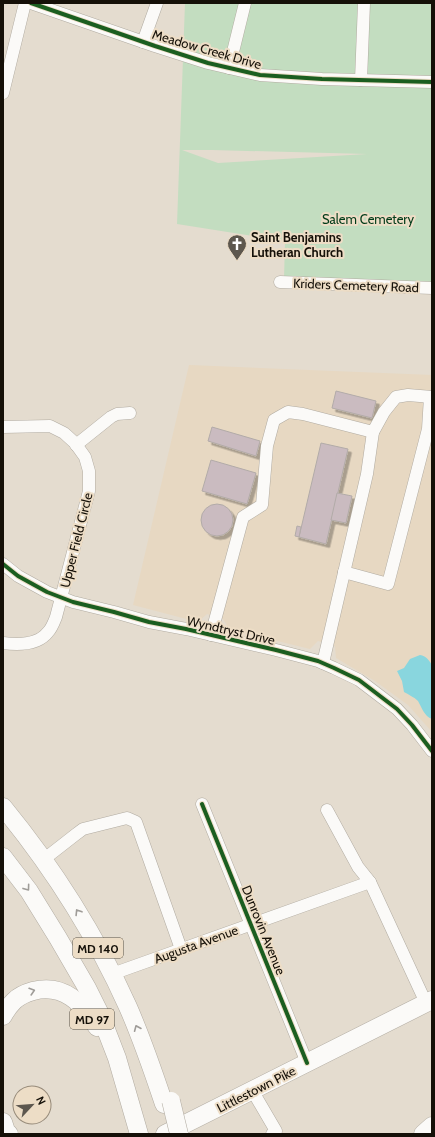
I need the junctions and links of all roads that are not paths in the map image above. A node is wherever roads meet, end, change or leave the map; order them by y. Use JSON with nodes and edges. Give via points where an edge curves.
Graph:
{"nodes":[{"id":1,"x":24,"y":3,"type":"edge"},
{"id":2,"x":30,"y":3,"type":"edge"},
{"id":3,"x":157,"y":3,"type":"edge"},
{"id":4,"x":245,"y":3,"type":"edge"},
{"id":5,"x":364,"y":3,"type":"edge"},
{"id":6,"x":143,"y":42,"type":"junction"},
{"id":7,"x":229,"y":68,"type":"junction"},
{"id":8,"x":361,"y":80,"type":"junction"},
{"id":9,"x":432,"y":82,"type":"edge"},
{"id":10,"x":3,"y":93,"type":"edge"},
{"id":11,"x":280,"y":282,"type":"dead end"},
{"id":12,"x":432,"y":288,"type":"edge"},
{"id":13,"x":431,"y":397,"type":"edge"},
{"id":14,"x":130,"y":413,"type":"dead end"},
{"id":15,"x":3,"y":427,"type":"edge"},
{"id":16,"x":373,"y":432,"type":"junction"},
{"id":17,"x":76,"y":445,"type":"junction"},
{"id":18,"x":3,"y":564,"type":"edge"},
{"id":19,"x":344,"y":572,"type":"junction"},
{"id":20,"x":61,"y":598,"type":"junction"},
{"id":21,"x":211,"y":635,"type":"junction"},
{"id":22,"x":3,"y":643,"type":"edge"},
{"id":23,"x":323,"y":663,"type":"junction"},
{"id":24,"x":432,"y":751,"type":"edge"},
{"id":25,"x":202,"y":804,"type":"dead end"},
{"id":26,"x":3,"y":807,"type":"edge"},
{"id":27,"x":327,"y":810,"type":"dead end"},
{"id":28,"x":3,"y":857,"type":"edge"},
{"id":29,"x":43,"y":860,"type":"junction"},
{"id":30,"x":370,"y":882,"type":"junction"},
{"id":31,"x":251,"y":924,"type":"junction"},
{"id":32,"x":181,"y":949,"type":"junction"},
{"id":33,"x":112,"y":974,"type":"junction"},
{"id":34,"x":429,"y":1002,"type":"edge"},
{"id":35,"x":3,"y":1016,"type":"edge"},
{"id":36,"x":308,"y":1063,"type":"junction"},
{"id":37,"x":252,"y":1090,"type":"junction"},
{"id":38,"x":167,"y":1102,"type":"junction"},
{"id":39,"x":432,"y":1126,"type":"edge"},
{"id":40,"x":137,"y":1127,"type":"edge"},
{"id":41,"x":276,"y":1133,"type":"edge"},
{"id":42,"x":165,"y":1134,"type":"edge"},
{"id":43,"x":172,"y":1134,"type":"edge"},
{"id":44,"x":179,"y":1134,"type":"edge"},
{"id":45,"x":423,"y":1134,"type":"edge"}],
"edges":[{"from":1,"to":10,"type":"street"},
{"from":2,"to":6,"type":"street","name":"Meadow Creek Drive"},
{"from":3,"to":6,"type":"street"},
{"from":4,"to":7,"type":"street"},
{"from":5,"to":8,"type":"street"},
{"from":6,"to":7,"type":"street","name":"Meadow Creek Drive"},
{"from":7,"to":8,"type":"street","name":"Meadow Creek Drive","via":[[260,75]]},
{"from":8,"to":9,"type":"street","name":"Meadow Creek Drive"},
{"from":11,"to":12,"type":"street","name":"Kriders Cemetery Road"},
{"from":13,"to":16,"type":"street","via":[[408,395],[396,398],[384,412]]},
{"from":13,"to":19,"type":"street","via":[[428,429],[388,584]]},
{"from":14,"to":17,"type":"street","via":[[117,414]]},
{"from":15,"to":17,"type":"street","name":"Upper Field Circle","via":[[50,426],[64,433]]},
{"from":16,"to":19,"type":"street","via":[[367,474]]},
{"from":16,"to":21,"type":"street","via":[[288,412],[274,420],[267,446],[262,505],[243,517]]},
{"from":17,"to":20,"type":"street","name":"Upper Field Circle","via":[[85,457],[89,471],[88,491]]},
{"from":18,"to":20,"type":"street","name":"Wyndtryst Drive","via":[[18,576]]},
{"from":19,"to":23,"type":"street"},
{"from":20,"to":21,"type":"street","name":"Wyndtryst Drive","via":[[149,622]]},
{"from":20,"to":22,"type":"street","name":"Upper Field Circle","via":[[56,617],[48,632],[39,639],[15,645]]},
{"from":21,"to":23,"type":"street","name":"Wyndtryst Drive"},
{"from":23,"to":24,"type":"street","name":"Wyndtryst Drive","via":[[359,680],[397,709]]},
{"from":25,"to":31,"type":"street","name":"Dunrovin Avenue"},
{"from":26,"to":29,"type":"highway","number":"MD 140"},
{"from":27,"to":30,"type":"street","via":[[358,867]]},
{"from":28,"to":40,"type":"highway","number":"MD 140","one_way":true,"via":[[29,890],[100,1014],[117,1058]]},
{"from":29,"to":32,"type":"street","via":[[83,829],[127,818],[136,822]]},
{"from":33,"to":29,"type":"highway","number":"MD 140","one_way":true,"via":[[85,924]]},
{"from":30,"to":31,"type":"street","name":"Augusta Avenue"},
{"from":30,"to":34,"type":"street"},
{"from":31,"to":32,"type":"street","name":"Augusta Avenue"},
{"from":31,"to":36,"type":"street","name":"Dunrovin Avenue"},
{"from":32,"to":33,"type":"street","name":"Augusta Avenue"},
{"from":38,"to":33,"type":"highway","number":"MD 140","one_way":true},
{"from":34,"to":36,"type":"highway","name":"Littlestown Pike"},
{"from":35,"to":40,"type":"highway","number":"MD 97","one_way":true,"via":[[18,997],[38,990],[58,990],[78,1002],[97,1026],[106,1045]]},
{"from":36,"to":37,"type":"highway","name":"Littlestown Pike"},
{"from":37,"to":41,"type":"street"},
{"from":37,"to":42,"type":"highway","name":"Littlestown Pike"},
{"from":38,"to":43,"type":"highway","number":"MD 140"},
{"from":38,"to":44,"type":"highway","bridge":true},
{"from":39,"to":45,"type":"highway"}]}
